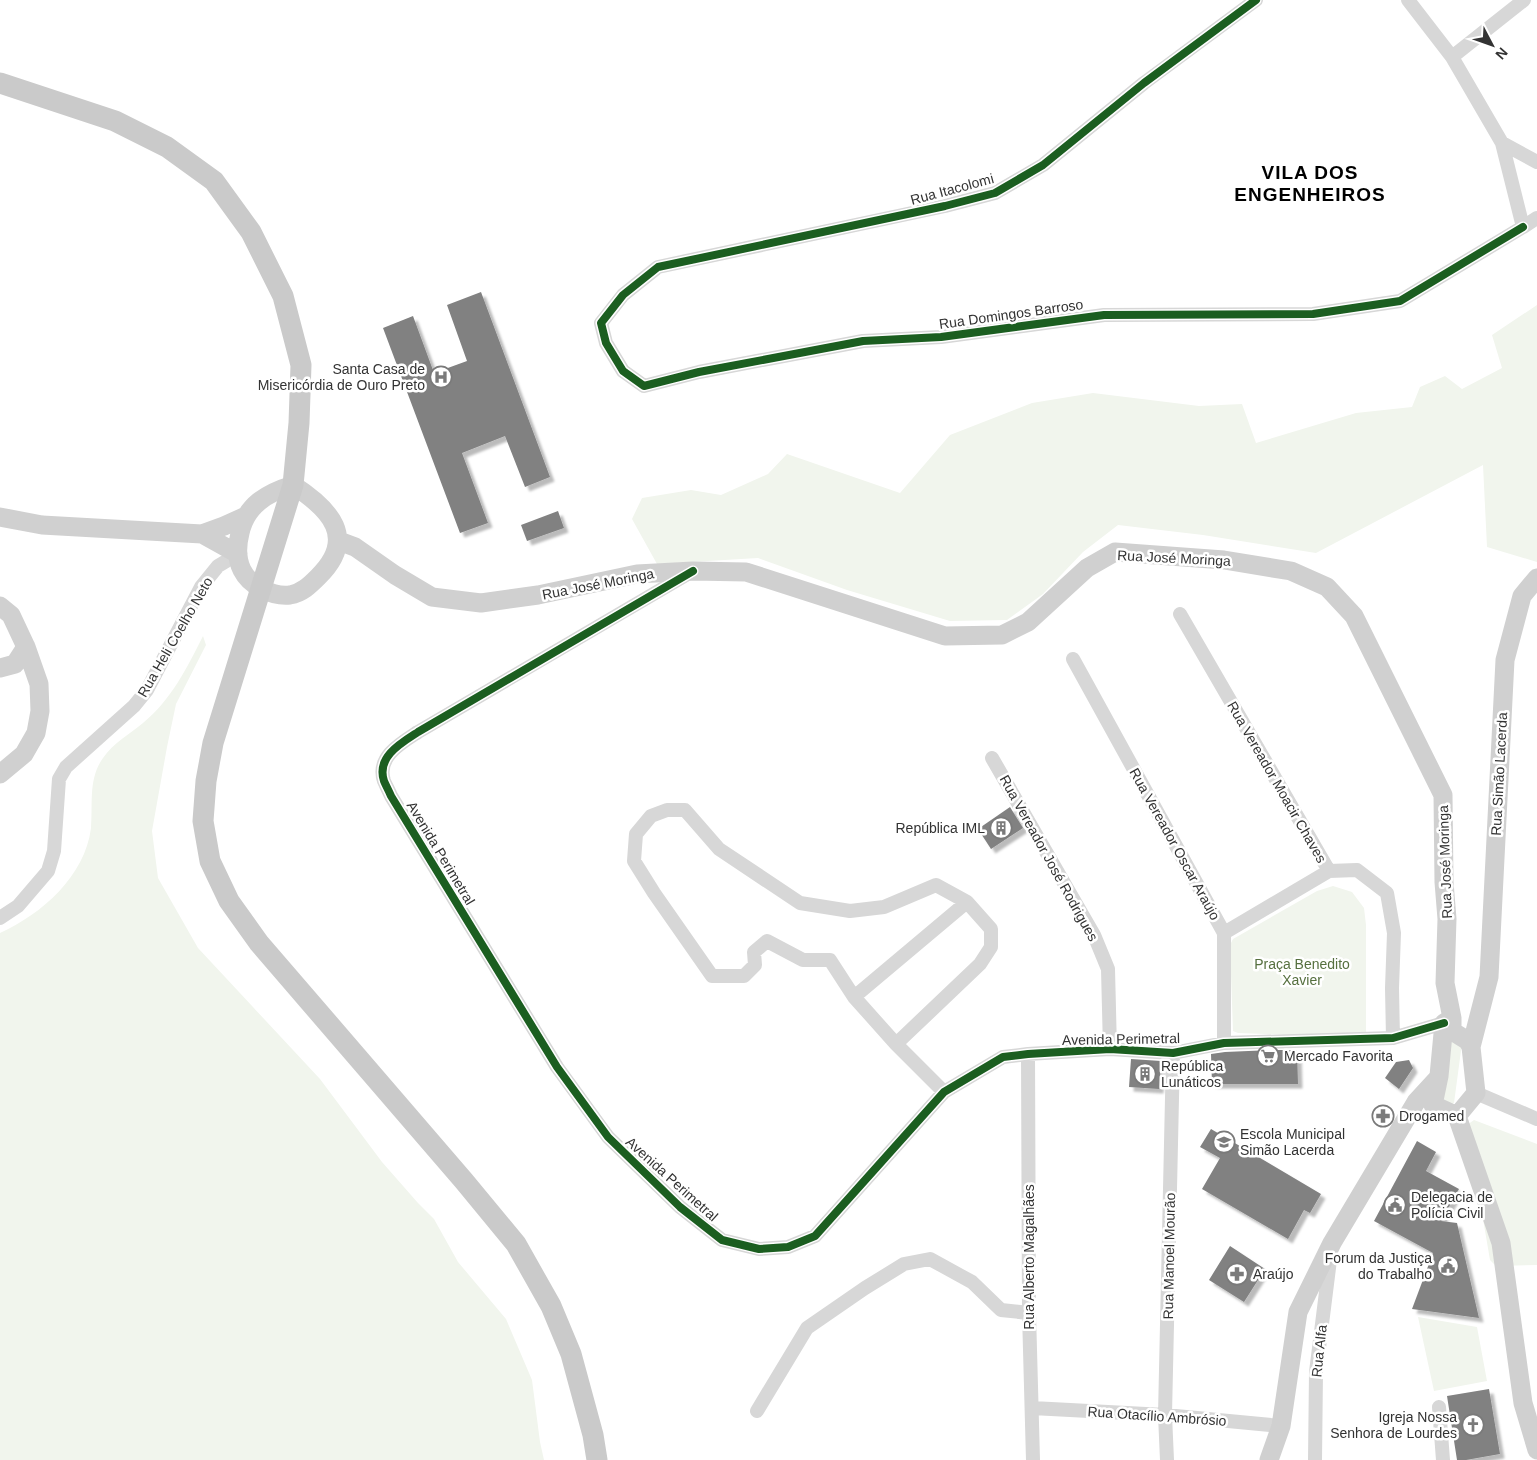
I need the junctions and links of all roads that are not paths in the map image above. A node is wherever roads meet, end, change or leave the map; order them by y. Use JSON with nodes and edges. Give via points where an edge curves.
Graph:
{"nodes":[{"id":1,"x":1256,"y":0,"type":"edge"},
{"id":2,"x":1408,"y":0,"type":"edge"},
{"id":3,"x":1524,"y":0,"type":"edge"},
{"id":4,"x":1452,"y":57,"type":"junction"},
{"id":5,"x":0,"y":83,"type":"edge"},
{"id":6,"x":1502,"y":143,"type":"junction"},
{"id":7,"x":1537,"y":162,"type":"edge"},
{"id":8,"x":1537,"y":218,"type":"edge"},
{"id":9,"x":1523,"y":227,"type":"junction"},
{"id":10,"x":658,"y":267,"type":"joint"},
{"id":11,"x":293,"y":485,"type":"junction"},
{"id":12,"x":246,"y":516,"type":"junction"},
{"id":13,"x":0,"y":517,"type":"edge"},
{"id":14,"x":202,"y":534,"type":"junction"},
{"id":15,"x":339,"y":541,"type":"junction"},
{"id":16,"x":238,"y":554,"type":"junction"},
{"id":17,"x":693,"y":571,"type":"junction"},
{"id":18,"x":1537,"y":578,"type":"edge"},
{"id":19,"x":262,"y":589,"type":"junction"},
{"id":20,"x":0,"y":606,"type":"edge"},
{"id":21,"x":1180,"y":614,"type":"dead end"},
{"id":22,"x":26,"y":647,"type":"junction"},
{"id":23,"x":1073,"y":659,"type":"dead end"},
{"id":24,"x":0,"y":668,"type":"edge"},
{"id":25,"x":992,"y":758,"type":"dead end"},
{"id":26,"x":0,"y":774,"type":"edge"},
{"id":27,"x":1329,"y":871,"type":"junction"},
{"id":28,"x":968,"y":902,"type":"junction"},
{"id":29,"x":0,"y":918,"type":"edge"},
{"id":30,"x":1224,"y":933,"type":"junction"},
{"id":31,"x":1489,"y":977,"type":"junction"},
{"id":32,"x":854,"y":997,"type":"junction"},
{"id":33,"x":1449,"y":1024,"type":"junction"},
{"id":34,"x":1393,"y":1038,"type":"junction"},
{"id":35,"x":1224,"y":1043,"type":"junction"},
{"id":36,"x":896,"y":1044,"type":"junction"},
{"id":37,"x":1471,"y":1046,"type":"junction"},
{"id":38,"x":1110,"y":1049,"type":"junction"},
{"id":39,"x":1174,"y":1053,"type":"junction"},
{"id":40,"x":1028,"y":1054,"type":"junction"},
{"id":41,"x":944,"y":1092,"type":"junction"},
{"id":42,"x":1476,"y":1094,"type":"junction"},
{"id":43,"x":1424,"y":1104,"type":"junction"},
{"id":44,"x":1457,"y":1116,"type":"junction"},
{"id":45,"x":1537,"y":1119,"type":"edge"},
{"id":46,"x":1332,"y":1243,"type":"junction"},
{"id":47,"x":1029,"y":1314,"type":"junction"},
{"id":48,"x":1530,"y":1405,"type":"edge"},
{"id":49,"x":1439,"y":1407,"type":"dead end"},
{"id":50,"x":1032,"y":1408,"type":"junction"},
{"id":51,"x":757,"y":1411,"type":"dead end"},
{"id":52,"x":1165,"y":1414,"type":"junction"},
{"id":53,"x":1281,"y":1426,"type":"junction"},
{"id":54,"x":1537,"y":1450,"type":"edge"},
{"id":55,"x":597,"y":1460,"type":"edge"},
{"id":56,"x":1034,"y":1460,"type":"edge"},
{"id":57,"x":1167,"y":1460,"type":"edge"},
{"id":58,"x":1269,"y":1460,"type":"edge"},
{"id":59,"x":1316,"y":1460,"type":"edge"},
{"id":60,"x":1443,"y":1460,"type":"edge"}],
"edges":[{"from":1,"to":10,"type":"street","name":"Rua Itacolomi","via":[[1144,83],[1043,165],[995,193]]},
{"from":2,"to":4,"type":"street"},
{"from":3,"to":4,"type":"street"},
{"from":4,"to":6,"type":"street"},
{"from":5,"to":11,"type":"main road","via":[[115,121],[167,146],[214,181],[251,232],[284,296],[301,365],[300,424]]},
{"from":6,"to":7,"type":"street"},
{"from":6,"to":9,"type":"street"},
{"from":8,"to":9,"type":"street"},
{"from":9,"to":10,"type":"street","name":"Rua Domingos Barroso","via":[[1400,302],[1313,314],[1104,315],[941,337],[863,341],[708,370],[644,386],[623,371],[606,343],[601,323],[623,295]]},
{"from":11,"to":12,"type":"street","via":[[262,498]]},
{"from":11,"to":15,"type":"street","via":[[313,498],[330,517]]},
{"from":11,"to":19,"type":"main road"},
{"from":12,"to":14,"type":"street"},
{"from":12,"to":16,"type":"street","via":[[237,542]]},
{"from":13,"to":14,"type":"street","via":[[42,524]]},
{"from":14,"to":16,"type":"street"},
{"from":15,"to":17,"type":"street","name":"Rua José Moringa","via":[[356,547],[432,597],[481,603],[538,596],[637,574]]},
{"from":15,"to":19,"type":"street","via":[[335,556],[307,588],[292,595]]},
{"from":16,"to":19,"type":"street","via":[[242,570]]},
{"from":16,"to":29,"type":"street","name":"Rua Heli Coelho Neto","via":[[218,566],[201,587],[147,690],[134,706],[66,767],[59,779],[54,850],[48,871],[18,906]]},
{"from":17,"to":33,"type":"street","name":"Rua José Moringa","via":[[746,572],[945,636],[1002,635],[1028,622],[1087,568],[1115,552],[1224,560],[1282,569],[1327,587],[1354,616],[1443,795],[1447,919],[1445,984]]},
{"from":17,"to":41,"type":"street","name":"Avenida Perimetral","via":[[400,743],[382,767],[384,780],[557,1067],[608,1137],[680,1207],[722,1240],[759,1249],[788,1247],[815,1236]]},
{"from":18,"to":31,"type":"street","name":"Rua Simão Lacerda","via":[[1522,596],[1505,660]]},
{"from":19,"to":55,"type":"main road","via":[[209,762],[203,821],[210,861],[230,901],[259,943],[516,1244],[551,1306],[571,1354]]},
{"from":20,"to":22,"type":"street","via":[[11,615]]},
{"from":21,"to":27,"type":"street","name":"Rua Vereador Moacir Chaves"},
{"from":22,"to":24,"type":"street","via":[[15,664]]},
{"from":22,"to":26,"type":"street","via":[[39,684],[40,711],[36,733],[24,754]]},
{"from":23,"to":30,"type":"street","name":"Rua Vereador Oscar Araújo"},
{"from":25,"to":38,"type":"street","name":"Rua Vereador José Rodrigues","via":[[1094,935],[1108,969]]},
{"from":27,"to":30,"type":"street"},
{"from":27,"to":34,"type":"street","name":"Rua Vereador Moacir Chaves","via":[[1357,870],[1387,893],[1394,933]]},
{"from":28,"to":32,"type":"street"},
{"from":28,"to":32,"type":"street","via":[[936,885],[884,907],[850,911],[800,903],[719,849],[686,810],[667,810],[651,816],[636,834],[634,861],[712,976],[744,976],[754,965],[754,952],[767,941],[803,960],[830,960]]},
{"from":28,"to":36,"type":"street","via":[[991,929],[991,947],[980,964]]},
{"from":30,"to":35,"type":"street","name":"Rua Vereador Oscar Araújo"},
{"from":31,"to":33,"type":"street"},
{"from":31,"to":37,"type":"street","name":"Rua Simão Lacerda"},
{"from":32,"to":36,"type":"street"},
{"from":33,"to":34,"type":"street","name":"Avenida Perimetral"},
{"from":33,"to":37,"type":"street"},
{"from":33,"to":43,"type":"street","via":[[1440,1076]]},
{"from":34,"to":35,"type":"street","name":"Avenida Perimetral"},
{"from":35,"to":39,"type":"street","name":"Avenida Perimetral"},
{"from":36,"to":41,"type":"street"},
{"from":37,"to":42,"type":"street"},
{"from":38,"to":39,"type":"street","name":"Avenida Perimetral"},
{"from":38,"to":40,"type":"street","name":"Avenida Perimetral"},
{"from":39,"to":52,"type":"street","name":"Rua Manoel Mourão"},
{"from":40,"to":41,"type":"street","name":"Avenida Perimetral","via":[[1003,1057]]},
{"from":40,"to":47,"type":"street","name":"Rua Alberto Magalhães"},
{"from":42,"to":44,"type":"street"},
{"from":42,"to":45,"type":"street"},
{"from":43,"to":44,"type":"street"},
{"from":43,"to":46,"type":"street"},
{"from":44,"to":48,"type":"street","via":[[1501,1243]]},
{"from":46,"to":53,"type":"street","via":[[1298,1312]]},
{"from":46,"to":59,"type":"street","name":"Rua Alfa","via":[[1316,1372]]},
{"from":47,"to":50,"type":"street","name":"Rua Alberto Magalhães"},
{"from":47,"to":51,"type":"street","via":[[1001,1310],[972,1282],[930,1259],[904,1264],[807,1328]]},
{"from":48,"to":54,"type":"street"},
{"from":49,"to":60,"type":"street"},
{"from":50,"to":52,"type":"street","name":"Rua Otacílio Ambrósio"},
{"from":50,"to":56,"type":"street","name":"Rua Alberto Magalhães"},
{"from":52,"to":53,"type":"street","name":"Rua Otacílio Ambrósio"},
{"from":52,"to":57,"type":"street","name":"Rua Manoel Mourão"},
{"from":53,"to":58,"type":"street"}]}
